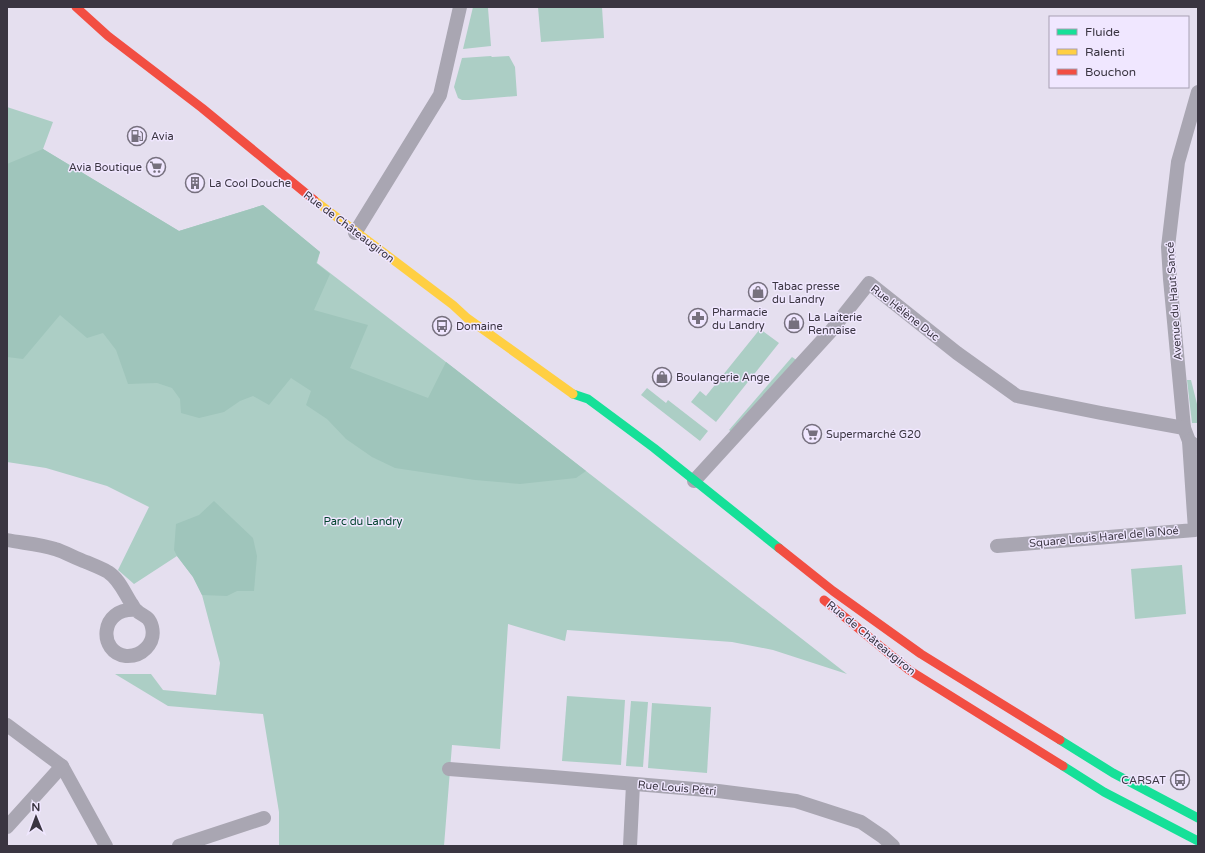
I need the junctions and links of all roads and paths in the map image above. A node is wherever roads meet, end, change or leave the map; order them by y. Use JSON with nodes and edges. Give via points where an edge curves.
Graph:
{"nodes":[{"id":1,"x":76,"y":7,"type":"edge"},
{"id":2,"x":460,"y":7,"type":"edge"},
{"id":3,"x":1198,"y":92,"type":"edge"},
{"id":4,"x":355,"y":233,"type":"junction"},
{"id":5,"x":573,"y":394,"type":"junction"},
{"id":6,"x":578,"y":405,"type":"dead end"},
{"id":7,"x":1192,"y":439,"type":"edge"},
{"id":8,"x":694,"y":481,"type":"junction"},
{"id":9,"x":7,"y":540,"type":"edge"},
{"id":10,"x":997,"y":546,"type":"dead end"},
{"id":11,"x":817,"y":595,"type":"dead end"},
{"id":12,"x":136,"y":610,"type":"dead end"},
{"id":13,"x":7,"y":725,"type":"edge"},
{"id":14,"x":62,"y":766,"type":"junction"},
{"id":15,"x":449,"y":769,"type":"dead end"},
{"id":16,"x":633,"y":784,"type":"junction"},
{"id":17,"x":264,"y":818,"type":"dead end"},
{"id":18,"x":1198,"y":818,"type":"edge"},
{"id":19,"x":7,"y":828,"type":"edge"},
{"id":20,"x":1198,"y":841,"type":"edge"},
{"id":21,"x":106,"y":846,"type":"edge"},
{"id":22,"x":179,"y":846,"type":"edge"},
{"id":23,"x":630,"y":846,"type":"edge"},
{"id":24,"x":893,"y":846,"type":"edge"}],
"edges":[{"from":1,"to":4,"type":"main road","name":"Rue de Châteaugiron","via":[[108,36],[202,108]]},
{"from":2,"to":4,"type":"street","via":[[440,95]]},
{"from":3,"to":7,"type":"street","name":"Avenue du Haut Sancé","via":[[1178,162],[1168,247]]},
{"from":4,"to":5,"type":"main road","name":"Rue de Châteaugiron"},
{"from":5,"to":6,"type":"main road","name":"Rue de Châteaugiron"},
{"from":5,"to":8,"type":"main road","name":"Rue de Châteaugiron","via":[[588,399]]},
{"from":7,"to":8,"type":"street","name":"Rue Hélène Duc","via":[[1093,412],[1017,396],[957,353],[869,283],[830,332]]},
{"from":7,"to":10,"type":"street","name":"Square Louis Harel de la Noé","via":[[1194,530]]},
{"from":8,"to":18,"type":"main road","name":"Rue de Châteaugiron","via":[[833,591],[920,654],[1113,773]]},
{"from":9,"to":12,"type":"street","via":[[54,548],[106,571],[116,578]]},
{"from":11,"to":20,"type":"main road","name":"Rue de Châteaugiron","via":[[909,670],[1104,792]]},
{"from":13,"to":14,"type":"street"},
{"from":14,"to":19,"type":"street"},
{"from":14,"to":21,"type":"street"},
{"from":15,"to":16,"type":"street","name":"Rue Louis Pétri"},
{"from":16,"to":23,"type":"street"},
{"from":16,"to":24,"type":"street","name":"Rue Louis Pétri","via":[[796,801],[861,822]]},
{"from":17,"to":22,"type":"street"}]}
